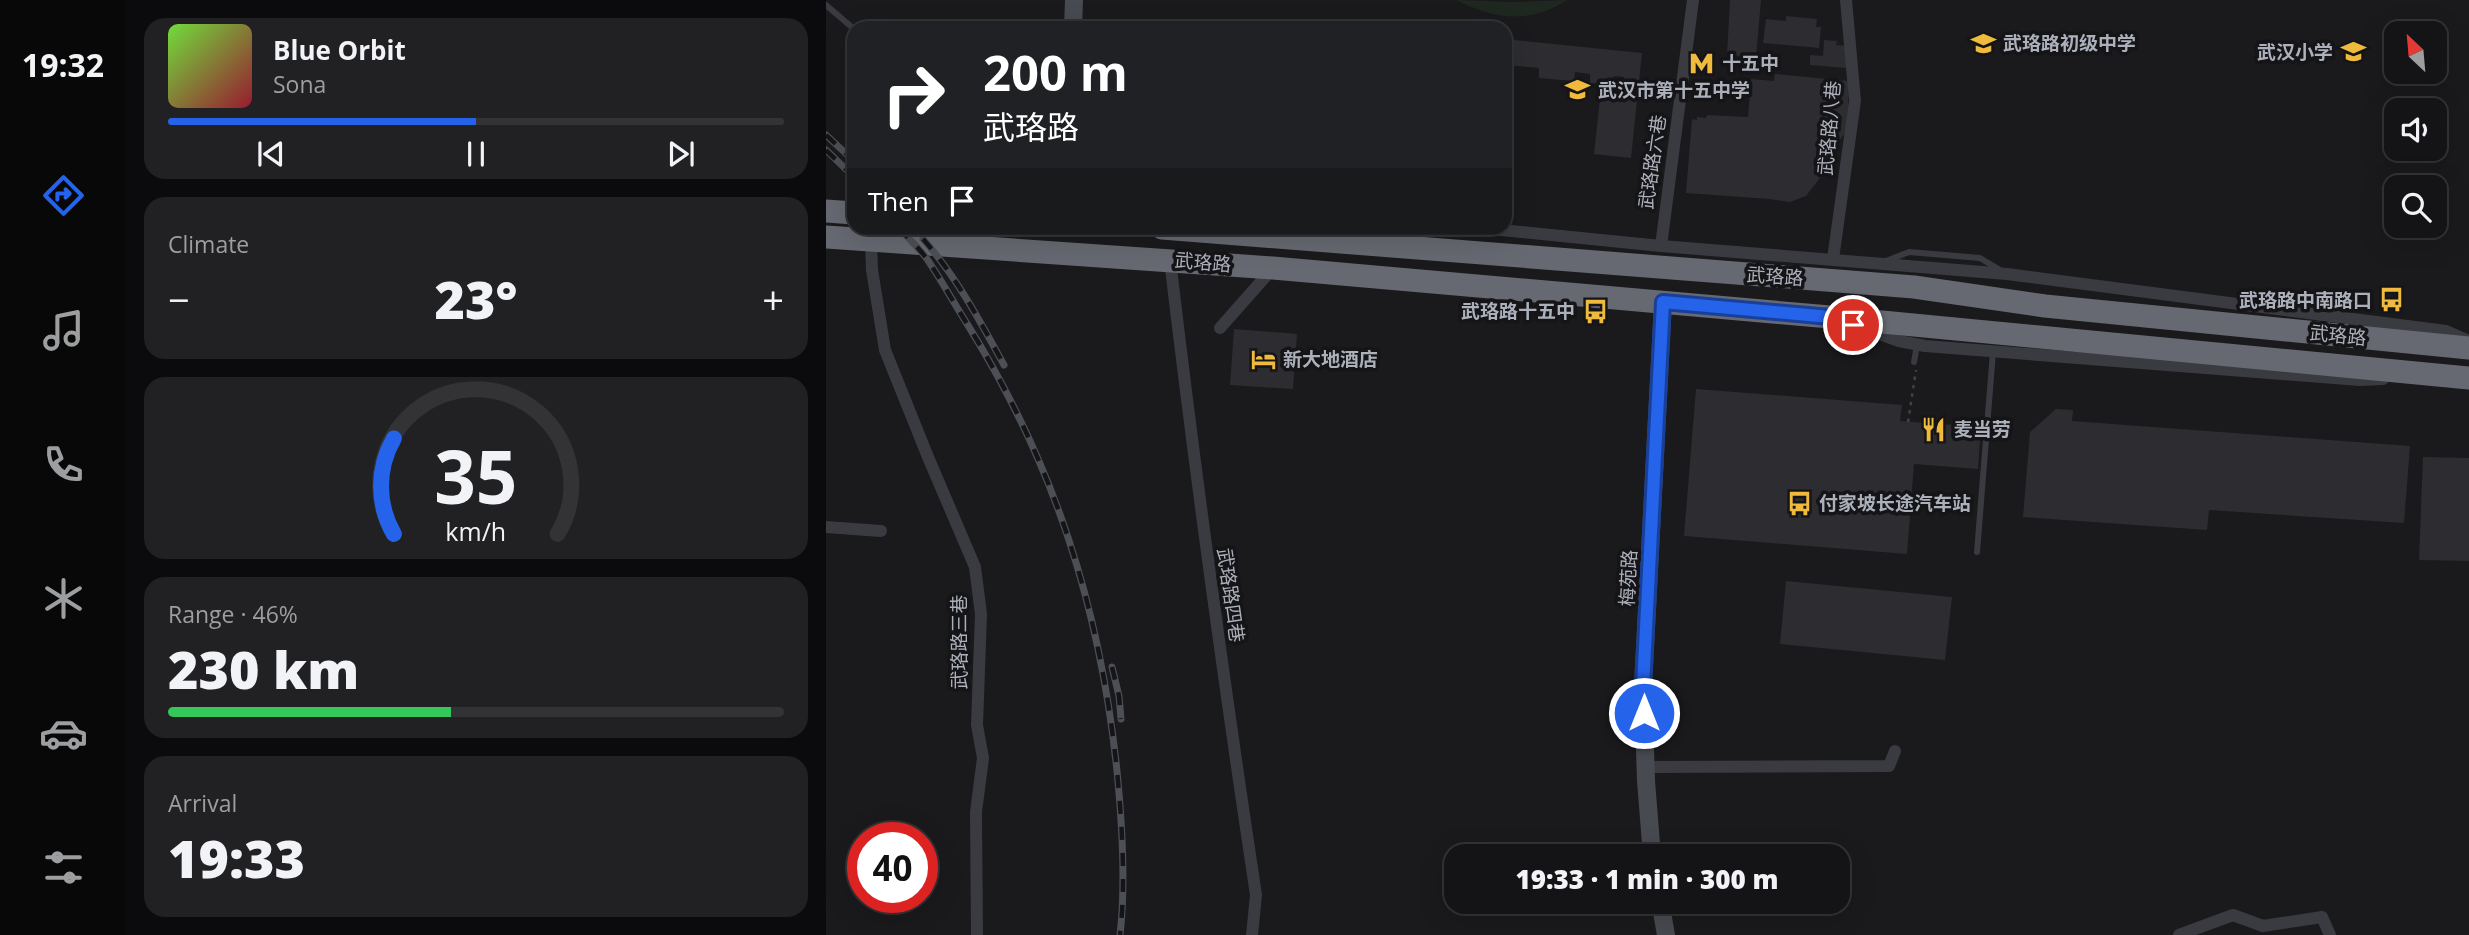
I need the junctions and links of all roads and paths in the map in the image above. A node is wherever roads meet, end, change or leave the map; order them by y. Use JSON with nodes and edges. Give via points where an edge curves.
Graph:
{"nodes":[{"id":1,"x":1074,"y":0,"type":"edge"},
{"id":2,"x":1693,"y":0,"type":"edge"},
{"id":3,"x":1846,"y":0,"type":"edge"},
{"id":4,"x":826,"y":5,"type":"edge"},
{"id":5,"x":1073,"y":21,"type":"edge"},
{"id":6,"x":847,"y":23,"type":"edge"},
{"id":7,"x":826,"y":211,"type":"edge"},
{"id":8,"x":847,"y":212,"type":"edge"},
{"id":9,"x":1512,"y":231,"type":"edge"},
{"id":10,"x":1251,"y":235,"type":"edge"},
{"id":11,"x":826,"y":237,"type":"edge"},
{"id":12,"x":871,"y":241,"type":"junction"},
{"id":13,"x":1661,"y":246,"type":"junction"},
{"id":14,"x":1833,"y":259,"type":"junction"},
{"id":15,"x":1170,"y":260,"type":"junction"},
{"id":16,"x":1273,"y":268,"type":"junction"},
{"id":17,"x":1663,"y":302,"type":"junction"},
{"id":18,"x":1830,"y":317,"type":"junction"},
{"id":19,"x":1220,"y":328,"type":"dead end"},
{"id":20,"x":2469,"y":341,"type":"edge"},
{"id":21,"x":1917,"y":345,"type":"junction"},
{"id":22,"x":2469,"y":348,"type":"edge"},
{"id":23,"x":1993,"y":352,"type":"junction"},
{"id":24,"x":1915,"y":363,"type":"joint"},
{"id":25,"x":2437,"y":376,"type":"junction"},
{"id":26,"x":2469,"y":378,"type":"edge"},
{"id":27,"x":1908,"y":422,"type":"dead end"},
{"id":28,"x":826,"y":527,"type":"edge"},
{"id":29,"x":881,"y":531,"type":"dead end"},
{"id":30,"x":1977,"y":552,"type":"dead end"},
{"id":31,"x":1895,"y":751,"type":"dead end"},
{"id":32,"x":1645,"y":767,"type":"junction"},
{"id":33,"x":1651,"y":844,"type":"edge"},
{"id":34,"x":1662,"y":914,"type":"edge"},
{"id":35,"x":977,"y":935,"type":"edge"},
{"id":36,"x":1252,"y":935,"type":"edge"},
{"id":37,"x":1666,"y":935,"type":"edge"},
{"id":38,"x":2179,"y":935,"type":"edge"},
{"id":39,"x":2330,"y":935,"type":"edge"}],
"edges":[{"from":1,"to":5,"type":"street"},
{"from":2,"to":13,"type":"street","name":"武珞路六巷"},
{"from":3,"to":14,"type":"street","name":"武珞路八巷","via":[[1855,101]]},
{"from":4,"to":6,"type":"lane"},
{"from":7,"to":8,"type":"highway"},
{"from":9,"to":13,"type":"street","name":"武珞路"},
{"from":10,"to":22,"type":"highway","name":"武珞路","via":[[1914,287],[2045,306]]},
{"from":11,"to":12,"type":"highway","name":"武珞路"},
{"from":12,"to":15,"type":"highway","name":"武珞路"},
{"from":12,"to":35,"type":"street","name":"武珞路三巷","via":[[885,350],[975,567],[981,614],[977,725],[983,758],[976,812]]},
{"from":13,"to":14,"type":"street","name":"武珞路"},
{"from":14,"to":20,"type":"street","name":"武珞路","via":[[2007,274],[2446,331]]},
{"from":15,"to":16,"type":"highway","name":"武珞路"},
{"from":15,"to":36,"type":"street","name":"武珞路四巷","via":[[1219,652],[1256,895]]},
{"from":16,"to":17,"type":"highway","name":"武珞路"},
{"from":16,"to":19,"type":"street"},
{"from":17,"to":18,"type":"highway","name":"武珞路"},
{"from":17,"to":32,"type":"street","name":"梅苑路","via":[[1643,686]]},
{"from":18,"to":21,"type":"street","name":"武珞路"},
{"from":18,"to":25,"type":"highway","name":"武珞路"},
{"from":21,"to":23,"type":"street","name":"武珞路"},
{"from":21,"to":24,"type":"lane"},
{"from":23,"to":25,"type":"street","name":"武珞路","via":[[2360,380]]},
{"from":23,"to":30,"type":"lane"},
{"from":24,"to":27,"type":"path"},
{"from":25,"to":26,"type":"highway","name":"武珞路"},
{"from":28,"to":29,"type":"street"},
{"from":31,"to":32,"type":"street","via":[[1889,766]]},
{"from":32,"to":33,"type":"street","name":"梅苑路"},
{"from":34,"to":37,"type":"street"},
{"from":38,"to":39,"type":"street","via":[[2234,915],[2263,926],[2322,917]]}]}
